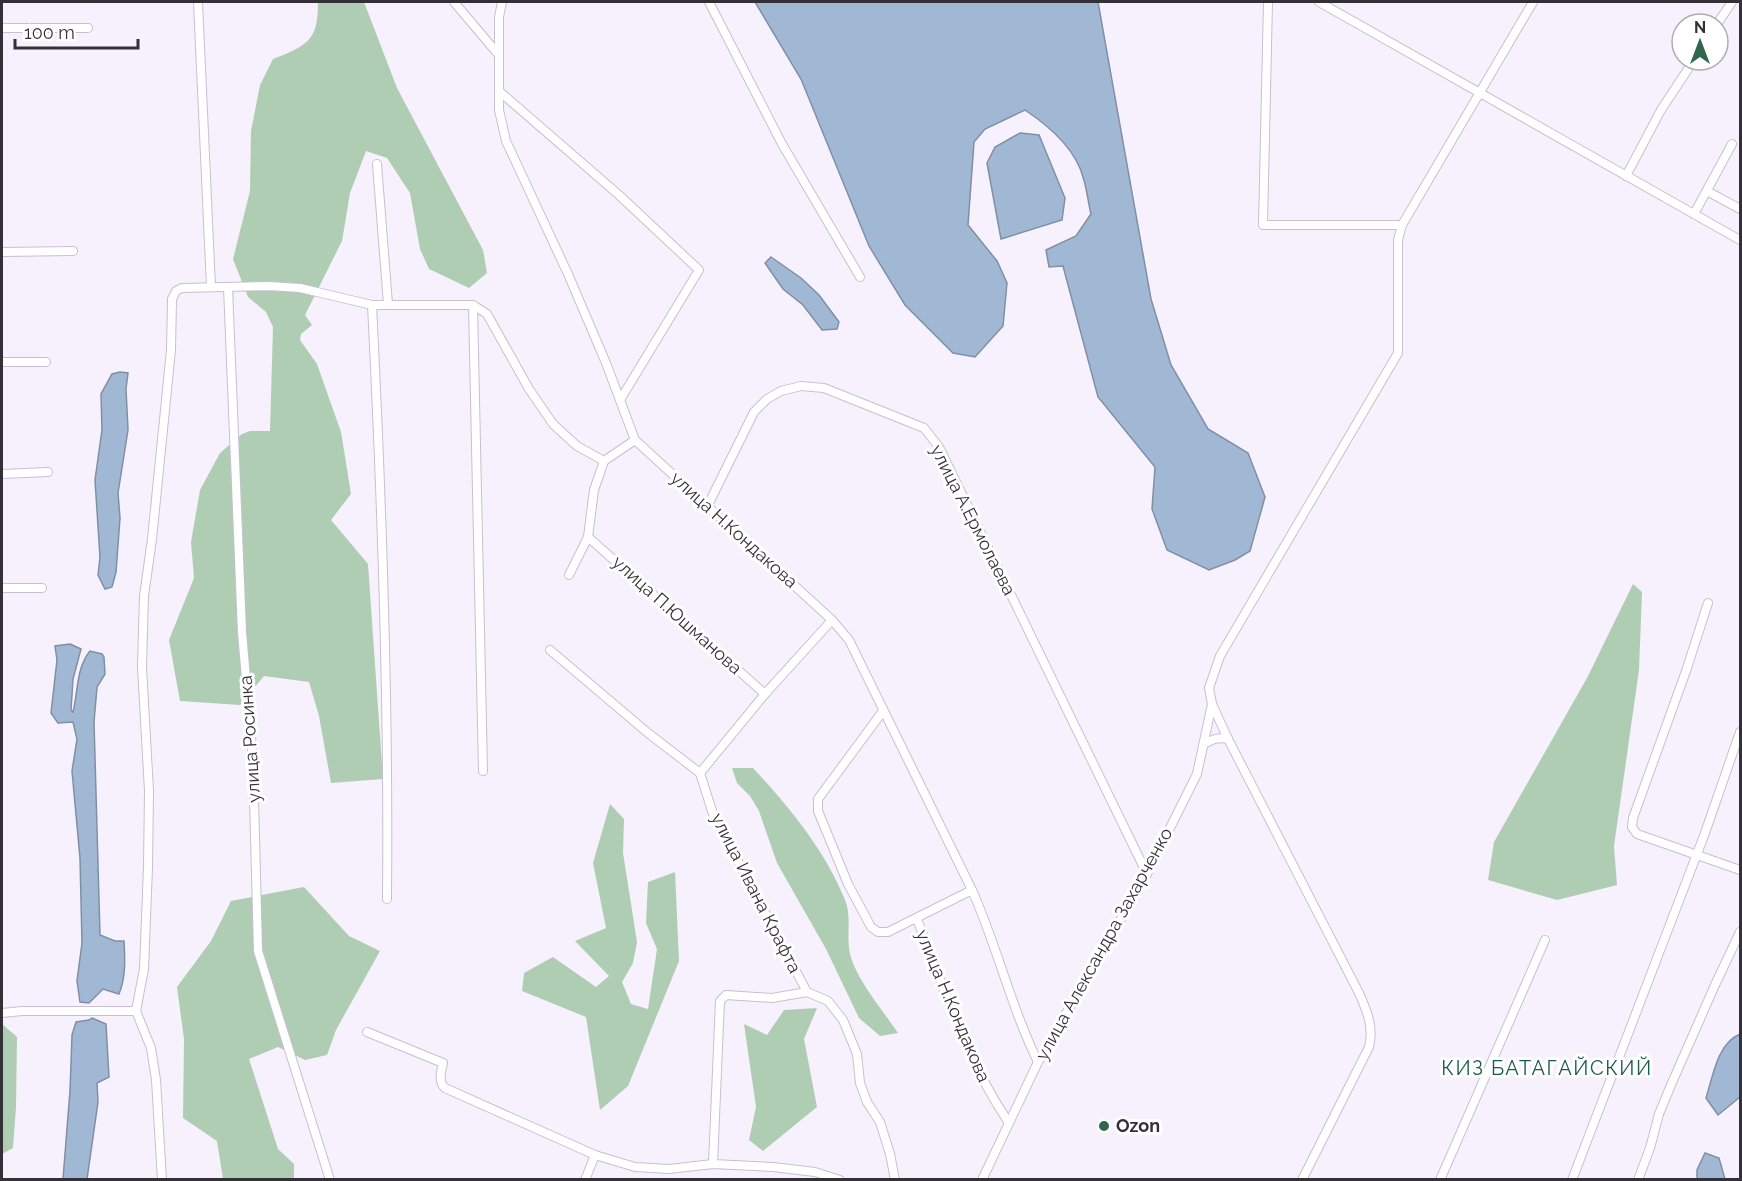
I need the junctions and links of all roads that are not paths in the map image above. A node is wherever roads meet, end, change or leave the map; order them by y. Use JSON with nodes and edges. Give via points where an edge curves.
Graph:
{"nodes":[{"id":1,"x":198,"y":2,"type":"edge"},
{"id":2,"x":454,"y":2,"type":"edge"},
{"id":3,"x":502,"y":2,"type":"edge"},
{"id":4,"x":709,"y":2,"type":"edge"},
{"id":5,"x":1268,"y":2,"type":"edge"},
{"id":6,"x":1319,"y":2,"type":"edge"},
{"id":7,"x":1533,"y":2,"type":"edge"},
{"id":8,"x":2,"y":28,"type":"edge"},
{"id":9,"x":88,"y":28,"type":"dead end"},
{"id":10,"x":498,"y":54,"type":"junction"},
{"id":11,"x":1686,"y":72,"type":"edge"},
{"id":12,"x":499,"y":91,"type":"junction"},
{"id":13,"x":1480,"y":94,"type":"junction"},
{"id":14,"x":1732,"y":144,"type":"dead end"},
{"id":15,"x":376,"y":164,"type":"dead end"},
{"id":16,"x":1626,"y":176,"type":"junction"},
{"id":17,"x":1707,"y":190,"type":"junction"},
{"id":18,"x":1740,"y":208,"type":"edge"},
{"id":19,"x":1694,"y":214,"type":"junction"},
{"id":20,"x":1402,"y":225,"type":"junction"},
{"id":21,"x":1740,"y":240,"type":"edge"},
{"id":22,"x":73,"y":251,"type":"dead end"},
{"id":23,"x":2,"y":252,"type":"edge"},
{"id":24,"x":860,"y":278,"type":"dead end"},
{"id":25,"x":211,"y":287,"type":"junction"},
{"id":26,"x":228,"y":287,"type":"junction"},
{"id":27,"x":388,"y":304,"type":"junction"},
{"id":28,"x":372,"y":305,"type":"junction"},
{"id":29,"x":473,"y":305,"type":"junction"},
{"id":30,"x":2,"y":362,"type":"edge"},
{"id":31,"x":46,"y":362,"type":"dead end"},
{"id":32,"x":620,"y":400,"type":"junction"},
{"id":33,"x":634,"y":440,"type":"junction"},
{"id":34,"x":604,"y":461,"type":"junction"},
{"id":35,"x":48,"y":472,"type":"dead end"},
{"id":36,"x":2,"y":474,"type":"edge"},
{"id":37,"x":708,"y":506,"type":"junction"},
{"id":38,"x":588,"y":537,"type":"junction"},
{"id":39,"x":568,"y":575,"type":"dead end"},
{"id":40,"x":2,"y":588,"type":"edge"},
{"id":41,"x":42,"y":588,"type":"dead end"},
{"id":42,"x":1708,"y":603,"type":"dead end"},
{"id":43,"x":832,"y":620,"type":"junction"},
{"id":44,"x":549,"y":650,"type":"dead end"},
{"id":45,"x":765,"y":694,"type":"junction"},
{"id":46,"x":1212,"y":704,"type":"junction"},
{"id":47,"x":883,"y":711,"type":"junction"},
{"id":48,"x":1740,"y":732,"type":"edge"},
{"id":49,"x":1228,"y":739,"type":"junction"},
{"id":50,"x":1203,"y":745,"type":"junction"},
{"id":51,"x":483,"y":771,"type":"dead end"},
{"id":52,"x":700,"y":773,"type":"junction"},
{"id":53,"x":1696,"y":854,"type":"junction"},
{"id":54,"x":1740,"y":870,"type":"edge"},
{"id":55,"x":1147,"y":874,"type":"junction"},
{"id":56,"x":972,"y":890,"type":"junction"},
{"id":57,"x":387,"y":899,"type":"dead end"},
{"id":58,"x":917,"y":919,"type":"junction"},
{"id":59,"x":1740,"y":932,"type":"edge"},
{"id":60,"x":1545,"y":940,"type":"dead end"},
{"id":61,"x":807,"y":992,"type":"junction"},
{"id":62,"x":136,"y":1011,"type":"junction"},
{"id":63,"x":2,"y":1013,"type":"edge"},
{"id":64,"x":367,"y":1032,"type":"dead end"},
{"id":65,"x":1038,"y":1062,"type":"junction"},
{"id":66,"x":1010,"y":1123,"type":"junction"},
{"id":67,"x":595,"y":1155,"type":"junction"},
{"id":68,"x":713,"y":1164,"type":"junction"},
{"id":69,"x":162,"y":1179,"type":"edge"},
{"id":70,"x":330,"y":1179,"type":"edge"},
{"id":71,"x":585,"y":1179,"type":"edge"},
{"id":72,"x":840,"y":1179,"type":"edge"},
{"id":73,"x":894,"y":1179,"type":"edge"},
{"id":74,"x":982,"y":1179,"type":"edge"},
{"id":75,"x":1302,"y":1179,"type":"edge"},
{"id":76,"x":1440,"y":1179,"type":"edge"},
{"id":77,"x":1572,"y":1179,"type":"edge"},
{"id":78,"x":1638,"y":1179,"type":"edge"}],
"edges":[{"from":1,"to":25,"type":"street"},
{"from":2,"to":10,"type":"street"},
{"from":3,"to":10,"type":"street"},
{"from":4,"to":24,"type":"street","via":[[782,144]]},
{"from":5,"to":20,"type":"street","via":[[1263,225]]},
{"from":6,"to":13,"type":"street"},
{"from":7,"to":13,"type":"street"},
{"from":8,"to":9,"type":"street"},
{"from":10,"to":12,"type":"street"},
{"from":11,"to":16,"type":"street"},
{"from":12,"to":32,"type":"street","via":[[506,141],[568,274]]},
{"from":12,"to":32,"type":"street","via":[[699,270]]},
{"from":13,"to":16,"type":"street"},
{"from":13,"to":20,"type":"street"},
{"from":14,"to":17,"type":"street"},
{"from":15,"to":27,"type":"street"},
{"from":16,"to":19,"type":"street"},
{"from":17,"to":18,"type":"street"},
{"from":17,"to":19,"type":"street"},
{"from":19,"to":21,"type":"street"},
{"from":20,"to":46,"type":"street","name":"улица Александра Захарченко","via":[[1398,240],[1398,353],[1220,656],[1209,688]]},
{"from":22,"to":23,"type":"street"},
{"from":25,"to":26,"type":"street"},
{"from":25,"to":62,"type":"street","via":[[182,288],[172,299],[171,351],[144,596],[142,667],[149,791],[148,867],[144,969]]},
{"from":26,"to":28,"type":"street","via":[[300,288]]},
{"from":26,"to":70,"type":"street","name":"улица Росинка","via":[[242,632],[253,760],[258,951]]},
{"from":27,"to":28,"type":"street"},
{"from":27,"to":29,"type":"street"},
{"from":28,"to":57,"type":"street","via":[[384,588]]},
{"from":29,"to":34,"type":"street","via":[[487,314],[529,389],[554,423],[577,446]]},
{"from":29,"to":51,"type":"street"},
{"from":30,"to":31,"type":"street"},
{"from":32,"to":33,"type":"street"},
{"from":33,"to":34,"type":"street"},
{"from":33,"to":37,"type":"street","name":"улица Н.Кондакова"},
{"from":34,"to":38,"type":"street","via":[[594,490]]},
{"from":35,"to":36,"type":"street"},
{"from":37,"to":43,"type":"street","name":"улица Н.Кондакова"},
{"from":37,"to":55,"type":"street","name":"улица А.Ермолаева","via":[[754,412],[781,391],[801,386],[824,388],[924,428],[939,447]]},
{"from":38,"to":39,"type":"street"},
{"from":38,"to":45,"type":"street","name":"улица П.Юшманова"},
{"from":40,"to":41,"type":"street"},
{"from":42,"to":53,"type":"street","via":[[1632,826],[1637,834]]},
{"from":43,"to":45,"type":"street"},
{"from":43,"to":47,"type":"street","name":"улица Н.Кондакова","via":[[849,640]]},
{"from":44,"to":52,"type":"street"},
{"from":45,"to":52,"type":"street"},
{"from":46,"to":49,"type":"street"},
{"from":46,"to":50,"type":"street","name":"улица Александра Захарченко"},
{"from":47,"to":56,"type":"street","name":"улица Н.Кондакова"},
{"from":47,"to":58,"type":"street","name":"улица Н.Кондакова","via":[[824,789],[818,799],[818,810],[848,884],[871,927],[888,932]]},
{"from":48,"to":53,"type":"street"},
{"from":49,"to":50,"type":"street","via":[[1219,737]]},
{"from":49,"to":75,"type":"street","via":[[1369,1016],[1372,1037],[1364,1059]]},
{"from":50,"to":55,"type":"street","name":"улица Александра Захарченко","via":[[1197,774]]},
{"from":52,"to":61,"type":"street","name":"улица Ивана Крафта","via":[[713,814]]},
{"from":53,"to":54,"type":"street"},
{"from":53,"to":77,"type":"street"},
{"from":55,"to":65,"type":"street","name":"улица Александра Захарченко"},
{"from":56,"to":58,"type":"street","name":"улица Н.Кондакова"},
{"from":56,"to":65,"type":"street","name":"улица Н.Кондакова","via":[[1022,1030]]},
{"from":58,"to":66,"type":"street","name":"улица Н.Кондакова","via":[[966,1047],[992,1098]]},
{"from":59,"to":78,"type":"street","via":[[1659,1114]]},
{"from":60,"to":76,"type":"street"},
{"from":61,"to":68,"type":"street","name":"улица Ивана Крафта","via":[[772,998],[735,994],[720,1001]]},
{"from":61,"to":73,"type":"street","name":"улица Ивана Крафта","via":[[828,1001],[843,1020],[857,1054],[860,1083],[880,1122]]},
{"from":62,"to":63,"type":"street"},
{"from":62,"to":69,"type":"street","via":[[151,1048],[156,1080]]},
{"from":64,"to":67,"type":"street","via":[[443,1063],[440,1079],[445,1089]]},
{"from":65,"to":66,"type":"street","name":"улица Александра Захарченко"},
{"from":66,"to":74,"type":"street","name":"улица Александра Захарченко"},
{"from":67,"to":68,"type":"street","via":[[635,1167],[669,1169]]},
{"from":67,"to":71,"type":"street"},
{"from":68,"to":72,"type":"street","via":[[815,1172]]}]}
